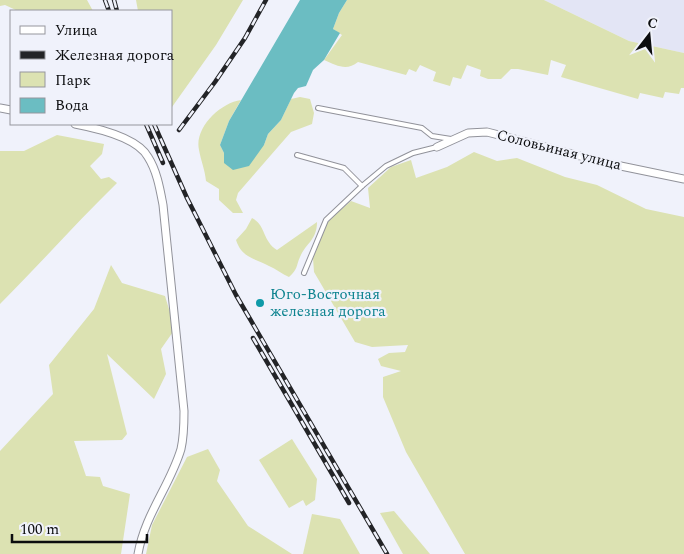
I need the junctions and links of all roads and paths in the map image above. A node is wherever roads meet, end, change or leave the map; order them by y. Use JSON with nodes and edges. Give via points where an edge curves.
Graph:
{"nodes":[{"id":1,"x":318,"y":108,"type":"dead end"},
{"id":2,"x":80,"y":125,"type":"edge"},
{"id":3,"x":454,"y":140,"type":"junction"},
{"id":4,"x":436,"y":147,"type":"joint"},
{"id":5,"x":297,"y":155,"type":"dead end"},
{"id":6,"x":684,"y":179,"type":"edge"},
{"id":7,"x":362,"y":186,"type":"junction"},
{"id":8,"x":304,"y":273,"type":"dead end"},
{"id":9,"x":138,"y":554,"type":"edge"}],
"edges":[{"from":1,"to":3,"type":"lane","via":[[422,128],[432,136]]},
{"from":2,"to":9,"type":"street","via":[[103,130],[141,149],[148,156],[157,178],[163,205],[184,431],[176,463],[148,519]]},
{"from":3,"to":4,"type":"street","name":"Соловьиная улица"},
{"from":3,"to":6,"type":"street","name":"Соловьиная улица","via":[[468,133],[487,132]]},
{"from":4,"to":7,"type":"lane","via":[[413,153],[386,166]]},
{"from":5,"to":7,"type":"lane","via":[[344,168]]},
{"from":7,"to":8,"type":"lane","via":[[326,220]]}]}
